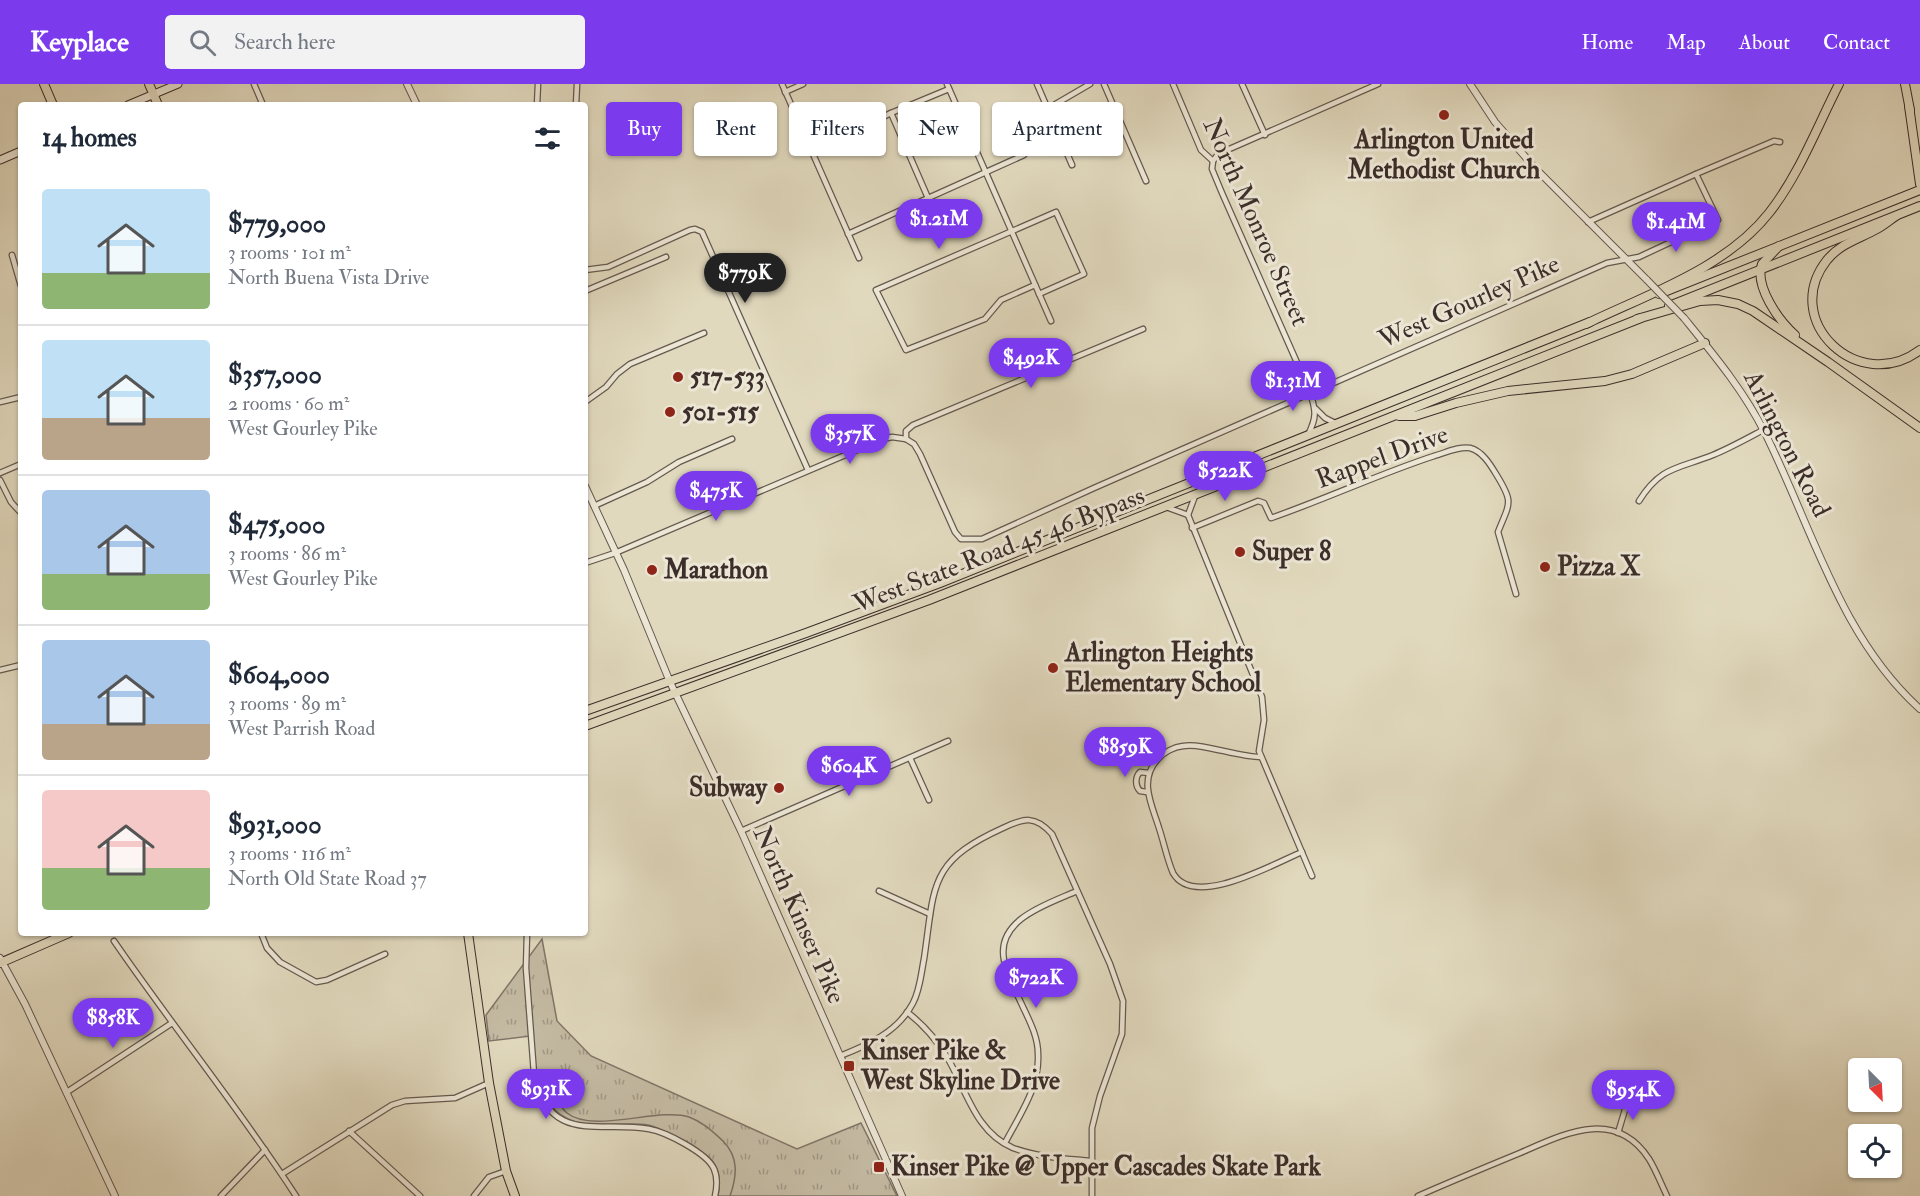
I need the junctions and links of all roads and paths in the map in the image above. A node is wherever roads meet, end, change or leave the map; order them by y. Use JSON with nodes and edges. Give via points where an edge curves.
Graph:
{"nodes":[{"id":1,"x":44,"y":84,"type":"edge"},
{"id":2,"x":149,"y":84,"type":"edge"},
{"id":3,"x":178,"y":84,"type":"edge"},
{"id":4,"x":254,"y":84,"type":"edge"},
{"id":5,"x":407,"y":84,"type":"edge"},
{"id":6,"x":538,"y":84,"type":"edge"},
{"id":7,"x":577,"y":84,"type":"edge"},
{"id":8,"x":782,"y":84,"type":"edge"},
{"id":9,"x":803,"y":84,"type":"edge"},
{"id":10,"x":1037,"y":84,"type":"edge"},
{"id":11,"x":1090,"y":84,"type":"edge"},
{"id":12,"x":1104,"y":84,"type":"edge"},
{"id":13,"x":1173,"y":84,"type":"edge"},
{"id":14,"x":1242,"y":84,"type":"edge"},
{"id":15,"x":1378,"y":84,"type":"edge"},
{"id":16,"x":1470,"y":84,"type":"edge"},
{"id":17,"x":1839,"y":84,"type":"edge"},
{"id":18,"x":1905,"y":84,"type":"edge"},
{"id":19,"x":948,"y":87,"type":"edge"},
{"id":20,"x":785,"y":92,"type":"junction"},
{"id":21,"x":154,"y":94,"type":"junction"},
{"id":22,"x":52,"y":102,"type":"edge"},
{"id":23,"x":135,"y":102,"type":"edge"},
{"id":24,"x":157,"y":102,"type":"edge"},
{"id":25,"x":262,"y":102,"type":"edge"},
{"id":26,"x":416,"y":102,"type":"edge"},
{"id":27,"x":537,"y":102,"type":"edge"},
{"id":28,"x":576,"y":102,"type":"edge"},
{"id":29,"x":790,"y":102,"type":"edge"},
{"id":30,"x":1044,"y":102,"type":"edge"},
{"id":31,"x":1059,"y":102,"type":"edge"},
{"id":32,"x":1909,"y":106,"type":"junction"},
{"id":33,"x":891,"y":113,"type":"junction"},
{"id":34,"x":886,"y":115,"type":"edge"},
{"id":35,"x":1265,"y":135,"type":"junction"},
{"id":36,"x":1780,"y":142,"type":"dead end"},
{"id":37,"x":18,"y":152,"type":"edge"},
{"id":38,"x":1920,"y":154,"type":"edge"},
{"id":39,"x":814,"y":156,"type":"edge"},
{"id":40,"x":1022,"y":156,"type":"edge"},
{"id":41,"x":1068,"y":156,"type":"edge"},
{"id":42,"x":0,"y":160,"type":"edge"},
{"id":43,"x":1212,"y":160,"type":"junction"},
{"id":44,"x":1072,"y":165,"type":"dead end"},
{"id":45,"x":985,"y":174,"type":"junction"},
{"id":46,"x":1696,"y":174,"type":"junction"},
{"id":47,"x":1146,"y":181,"type":"dead end"},
{"id":48,"x":1920,"y":184,"type":"edge"},
{"id":49,"x":1920,"y":190,"type":"edge"},
{"id":50,"x":928,"y":198,"type":"junction"},
{"id":51,"x":1920,"y":206,"type":"edge"},
{"id":52,"x":1896,"y":216,"type":"junction"},
{"id":53,"x":1588,"y":222,"type":"junction"},
{"id":54,"x":1011,"y":232,"type":"junction"},
{"id":55,"x":848,"y":234,"type":"junction"},
{"id":56,"x":1779,"y":246,"type":"junction"},
{"id":57,"x":12,"y":255,"type":"dead end"},
{"id":58,"x":666,"y":257,"type":"dead end"},
{"id":59,"x":859,"y":258,"type":"dead end"},
{"id":60,"x":1625,"y":259,"type":"junction"},
{"id":61,"x":588,"y":270,"type":"edge"},
{"id":62,"x":1760,"y":270,"type":"junction"},
{"id":63,"x":18,"y":276,"type":"edge"},
{"id":64,"x":1035,"y":285,"type":"junction"},
{"id":65,"x":588,"y":290,"type":"edge"},
{"id":66,"x":1039,"y":294,"type":"junction"},
{"id":67,"x":1637,"y":320,"type":"junction"},
{"id":68,"x":1051,"y":321,"type":"dead end"},
{"id":69,"x":1586,"y":324,"type":"junction"},
{"id":70,"x":1143,"y":329,"type":"dead end"},
{"id":71,"x":704,"y":333,"type":"dead end"},
{"id":72,"x":1705,"y":343,"type":"junction"},
{"id":73,"x":1920,"y":350,"type":"edge"},
{"id":74,"x":1828,"y":362,"type":"junction"},
{"id":75,"x":1310,"y":392,"type":"junction"},
{"id":76,"x":18,"y":398,"type":"edge"},
{"id":77,"x":588,"y":400,"type":"edge"},
{"id":78,"x":0,"y":402,"type":"edge"},
{"id":79,"x":1316,"y":409,"type":"junction"},
{"id":80,"x":1395,"y":416,"type":"junction"},
{"id":81,"x":1338,"y":424,"type":"junction"},
{"id":82,"x":1920,"y":428,"type":"edge"},
{"id":83,"x":1763,"y":430,"type":"junction"},
{"id":84,"x":1308,"y":436,"type":"junction"},
{"id":85,"x":732,"y":439,"type":"dead end"},
{"id":86,"x":906,"y":439,"type":"junction"},
{"id":87,"x":1266,"y":453,"type":"junction"},
{"id":88,"x":18,"y":465,"type":"edge"},
{"id":89,"x":808,"y":470,"type":"junction"},
{"id":90,"x":1254,"y":472,"type":"junction"},
{"id":91,"x":0,"y":473,"type":"edge"},
{"id":92,"x":0,"y":480,"type":"edge"},
{"id":93,"x":588,"y":493,"type":"edge"},
{"id":94,"x":1195,"y":496,"type":"junction"},
{"id":95,"x":1640,"y":501,"type":"dead end"},
{"id":96,"x":594,"y":506,"type":"junction"},
{"id":97,"x":1166,"y":507,"type":"junction"},
{"id":98,"x":18,"y":510,"type":"edge"},
{"id":99,"x":1188,"y":515,"type":"junction"},
{"id":100,"x":1192,"y":528,"type":"junction"},
{"id":101,"x":615,"y":553,"type":"junction"},
{"id":102,"x":1012,"y":555,"type":"junction"},
{"id":103,"x":588,"y":562,"type":"edge"},
{"id":104,"x":999,"y":573,"type":"junction"},
{"id":105,"x":1516,"y":594,"type":"dead end"},
{"id":106,"x":18,"y":666,"type":"edge"},
{"id":107,"x":0,"y":670,"type":"edge"},
{"id":108,"x":670,"y":682,"type":"junction"},
{"id":109,"x":676,"y":693,"type":"junction"},
{"id":110,"x":1920,"y":709,"type":"edge"},
{"id":111,"x":588,"y":710,"type":"edge"},
{"id":112,"x":588,"y":725,"type":"edge"},
{"id":113,"x":948,"y":741,"type":"dead end"},
{"id":114,"x":1261,"y":757,"type":"junction"},
{"id":115,"x":910,"y":758,"type":"junction"},
{"id":116,"x":1149,"y":773,"type":"junction"},
{"id":117,"x":1148,"y":792,"type":"junction"},
{"id":118,"x":929,"y":800,"type":"dead end"},
{"id":119,"x":741,"y":831,"type":"junction"},
{"id":120,"x":1302,"y":852,"type":"junction"},
{"id":121,"x":1312,"y":876,"type":"dead end"},
{"id":122,"x":879,"y":891,"type":"dead end"},
{"id":123,"x":1077,"y":891,"type":"junction"},
{"id":124,"x":930,"y":914,"type":"junction"},
{"id":125,"x":62,"y":936,"type":"edge"},
{"id":126,"x":262,"y":936,"type":"edge"},
{"id":127,"x":468,"y":936,"type":"edge"},
{"id":128,"x":527,"y":936,"type":"edge"},
{"id":129,"x":114,"y":941,"type":"dead end"},
{"id":130,"x":385,"y":954,"type":"dead end"},
{"id":131,"x":1,"y":961,"type":"edge"},
{"id":132,"x":907,"y":1012,"type":"junction"},
{"id":133,"x":172,"y":1023,"type":"junction"},
{"id":134,"x":839,"y":1056,"type":"junction"},
{"id":135,"x":489,"y":1083,"type":"junction"},
{"id":136,"x":67,"y":1092,"type":"junction"},
{"id":137,"x":1627,"y":1103,"type":"dead end"},
{"id":138,"x":349,"y":1131,"type":"junction"},
{"id":139,"x":1618,"y":1133,"type":"junction"},
{"id":140,"x":1005,"y":1143,"type":"junction"},
{"id":141,"x":265,"y":1150,"type":"junction"},
{"id":142,"x":1091,"y":1161,"type":"junction"},
{"id":143,"x":507,"y":1171,"type":"junction"},
{"id":144,"x":282,"y":1174,"type":"junction"},
{"id":145,"x":115,"y":1196,"type":"edge"},
{"id":146,"x":221,"y":1196,"type":"edge"},
{"id":147,"x":296,"y":1196,"type":"edge"},
{"id":148,"x":420,"y":1196,"type":"edge"},
{"id":149,"x":474,"y":1196,"type":"edge"},
{"id":150,"x":515,"y":1196,"type":"edge"},
{"id":151,"x":715,"y":1196,"type":"edge"},
{"id":152,"x":902,"y":1196,"type":"edge"},
{"id":153,"x":1092,"y":1196,"type":"edge"},
{"id":154,"x":1418,"y":1196,"type":"edge"},
{"id":155,"x":1667,"y":1196,"type":"edge"}],
"edges":[{"from":1,"to":22,"type":"main road"},
{"from":2,"to":21,"type":"main road"},
{"from":3,"to":21,"type":"main road"},
{"from":4,"to":25,"type":"street"},
{"from":5,"to":26,"type":"street"},
{"from":6,"to":27,"type":"street"},
{"from":7,"to":28,"type":"street"},
{"from":8,"to":20,"type":"street"},
{"from":9,"to":20,"type":"street"},
{"from":10,"to":30,"type":"street"},
{"from":11,"to":31,"type":"street"},
{"from":12,"to":47,"type":"street"},
{"from":13,"to":43,"type":"street","name":"North Monroe Street","via":[[1201,150]]},
{"from":14,"to":35,"type":"street"},
{"from":15,"to":35,"type":"street"},
{"from":16,"to":53,"type":"street","name":"Arlington Road","via":[[1508,138]]},
{"from":17,"to":69,"type":"highway","via":[[1786,189],[1752,232],[1712,262]]},
{"from":18,"to":32,"type":"highway"},
{"from":19,"to":33,"type":"street"},
{"from":19,"to":45,"type":"street"},
{"from":20,"to":29,"type":"street"},
{"from":21,"to":23,"type":"main road"},
{"from":21,"to":24,"type":"main road"},
{"from":32,"to":38,"type":"highway"},
{"from":32,"to":48,"type":"highway"},
{"from":33,"to":34,"type":"street"},
{"from":33,"to":50,"type":"street"},
{"from":35,"to":43,"type":"street"},
{"from":36,"to":46,"type":"street","via":[[1774,141]]},
{"from":37,"to":42,"type":"main road"},
{"from":39,"to":55,"type":"street"},
{"from":40,"to":45,"type":"street"},
{"from":41,"to":44,"type":"street"},
{"from":43,"to":75,"type":"street","name":"North Monroe Street","via":[[1222,193]]},
{"from":45,"to":50,"type":"street"},
{"from":45,"to":54,"type":"street"},
{"from":46,"to":53,"type":"street"},
{"from":46,"to":60,"type":"street","name":"West Gourley Pike","via":[[1718,220],[1639,257]]},
{"from":49,"to":56,"type":"main road","name":"West State Road 45 46 Bypass"},
{"from":50,"to":55,"type":"street"},
{"from":51,"to":52,"type":"main road","name":"West State Road 45 46 Bypass"},
{"from":52,"to":62,"type":"main road","name":"West State Road 45 46 Bypass"},
{"from":52,"to":73,"type":"highway","via":[[1846,243],[1827,260],[1815,284],[1814,309],[1826,339],[1840,353],[1854,359],[1888,364]]},
{"from":53,"to":60,"type":"street","name":"Arlington Road"},
{"from":54,"to":64,"type":"street"},
{"from":54,"to":64,"type":"street","via":[[876,290],[906,350],[985,319],[1001,300]]},
{"from":54,"to":66,"type":"street","via":[[1056,212],[1084,274]]},
{"from":55,"to":59,"type":"street"},
{"from":56,"to":62,"type":"highway"},
{"from":56,"to":69,"type":"main road","name":"West State Road 45 46 Bypass"},
{"from":57,"to":63,"type":"street"},
{"from":58,"to":65,"type":"street"},
{"from":60,"to":72,"type":"street","name":"Arlington Road","bridge":true},
{"from":60,"to":75,"type":"street","name":"West Gourley Pike","via":[[1607,263]]},
{"from":61,"to":89,"type":"street","via":[[608,267],[690,230],[702,232]]},
{"from":62,"to":67,"type":"main road","name":"West State Road 45 46 Bypass"},
{"from":62,"to":74,"type":"highway","via":[[1762,285],[1780,320]]},
{"from":64,"to":66,"type":"street"},
{"from":66,"to":68,"type":"street"},
{"from":67,"to":74,"type":"highway","via":[[1710,300],[1731,302],[1753,311]]},
{"from":67,"to":80,"type":"main road","name":"West State Road 45 46 Bypass"},
{"from":69,"to":81,"type":"main road","name":"West State Road 45 46 Bypass"},
{"from":70,"to":86,"type":"street","via":[[913,425],[906,432]]},
{"from":71,"to":77,"type":"street","via":[[624,368]]},
{"from":72,"to":80,"type":"main road","via":[[1632,374],[1605,381],[1508,391],[1415,416]]},
{"from":72,"to":83,"type":"street","name":"Arlington Road","via":[[1740,390]]},
{"from":74,"to":82,"type":"highway"},
{"from":75,"to":79,"type":"street","name":"North Monroe Street"},
{"from":75,"to":86,"type":"street","name":"West Gourley Pike","via":[[982,539],[961,539],[955,532],[920,454]]},
{"from":76,"to":78,"type":"street"},
{"from":79,"to":81,"type":"street"},
{"from":79,"to":84,"type":"street"},
{"from":80,"to":90,"type":"main road","name":"West State Road 45 46 Bypass"},
{"from":81,"to":84,"type":"main road","name":"West State Road 45 46 Bypass"},
{"from":83,"to":95,"type":"street","via":[[1665,472]]},
{"from":83,"to":110,"type":"street","name":"Arlington Road","via":[[1842,605],[1885,672]]},
{"from":84,"to":87,"type":"main road","name":"West State Road 45 46 Bypass"},
{"from":85,"to":96,"type":"street"},
{"from":86,"to":89,"type":"street","via":[[883,439]]},
{"from":87,"to":90,"type":"main road"},
{"from":87,"to":102,"type":"main road","name":"West State Road 45 46 Bypass"},
{"from":88,"to":91,"type":"street"},
{"from":89,"to":101,"type":"street"},
{"from":90,"to":94,"type":"main road","name":"West State Road 45 46 Bypass"},
{"from":92,"to":98,"type":"street"},
{"from":93,"to":96,"type":"street","name":"North Kinser Pike"},
{"from":94,"to":97,"type":"main road","name":"West State Road 45 46 Bypass"},
{"from":94,"to":99,"type":"street"},
{"from":96,"to":101,"type":"street","name":"North Kinser Pike"},
{"from":97,"to":99,"type":"street"},
{"from":97,"to":104,"type":"main road","name":"West State Road 45 46 Bypass"},
{"from":99,"to":100,"type":"street"},
{"from":100,"to":105,"type":"street","name":"Rappel Drive","via":[[1255,502],[1262,502],[1271,518],[1407,465],[1454,450],[1472,449],[1488,462],[1509,499],[1509,509],[1498,532]]},
{"from":100,"to":114,"type":"street","via":[[1262,697]]},
{"from":101,"to":103,"type":"street"},
{"from":101,"to":108,"type":"street","name":"North Kinser Pike"},
{"from":102,"to":104,"type":"main road"},
{"from":102,"to":108,"type":"main road","name":"West State Road 45 46 Bypass"},
{"from":104,"to":109,"type":"main road","name":"West State Road 45 46 Bypass"},
{"from":106,"to":107,"type":"street"},
{"from":108,"to":109,"type":"street","name":"North Kinser Pike"},
{"from":108,"to":111,"type":"main road","name":"West State Road 45 46 Bypass"},
{"from":109,"to":112,"type":"main road","name":"West State Road 45 46 Bypass"},
{"from":109,"to":119,"type":"street","name":"North Kinser Pike"},
{"from":113,"to":115,"type":"street"},
{"from":114,"to":116,"type":"street","via":[[1182,746],[1164,753]]},
{"from":114,"to":120,"type":"street"},
{"from":115,"to":118,"type":"street"},
{"from":115,"to":119,"type":"street"},
{"from":116,"to":117,"type":"street"},
{"from":116,"to":117,"type":"street","via":[[1140,772],[1136,784],[1140,791]]},
{"from":117,"to":120,"type":"street","via":[[1171,868],[1184,884],[1216,887]]},
{"from":119,"to":134,"type":"street","name":"North Kinser Pike"},
{"from":120,"to":121,"type":"street"},
{"from":122,"to":124,"type":"street"},
{"from":123,"to":124,"type":"street","via":[[1052,834],[1038,822],[1026,820],[962,849],[940,877]]},
{"from":123,"to":140,"type":"street","via":[[1026,915],[1006,939],[1003,953],[1007,969],[1033,1030],[1038,1054],[1032,1091]]},
{"from":123,"to":142,"type":"street","via":[[1117,981],[1124,1011],[1118,1046],[1095,1112]]},
{"from":124,"to":132,"type":"street","via":[[919,985]]},
{"from":125,"to":131,"type":"main road"},
{"from":126,"to":130,"type":"street","via":[[280,962],[316,982]]},
{"from":127,"to":135,"type":"main road"},
{"from":128,"to":151,"type":"street","via":[[534,1074],[545,1101],[558,1116],[576,1125],[650,1129],[686,1145],[711,1163],[717,1180]]},
{"from":129,"to":133,"type":"street"},
{"from":131,"to":136,"type":"street"},
{"from":132,"to":134,"type":"street","via":[[882,1036]]},
{"from":132,"to":140,"type":"street","via":[[937,1041],[979,1119]]},
{"from":133,"to":136,"type":"street"},
{"from":133,"to":141,"type":"street"},
{"from":134,"to":152,"type":"street","name":"North Kinser Pike"},
{"from":135,"to":138,"type":"street","via":[[455,1098],[399,1102]]},
{"from":135,"to":143,"type":"main road"},
{"from":136,"to":145,"type":"street"},
{"from":137,"to":139,"type":"street"},
{"from":138,"to":144,"type":"street"},
{"from":138,"to":148,"type":"street"},
{"from":139,"to":154,"type":"street","via":[[1599,1128],[1574,1130]]},
{"from":139,"to":155,"type":"street","via":[[1647,1156]]},
{"from":140,"to":142,"type":"street","via":[[1034,1154]]},
{"from":141,"to":144,"type":"street"},
{"from":141,"to":146,"type":"street"},
{"from":142,"to":153,"type":"street"},
{"from":143,"to":149,"type":"street","via":[[489,1177]]},
{"from":143,"to":150,"type":"main road"},
{"from":144,"to":147,"type":"street"}]}
